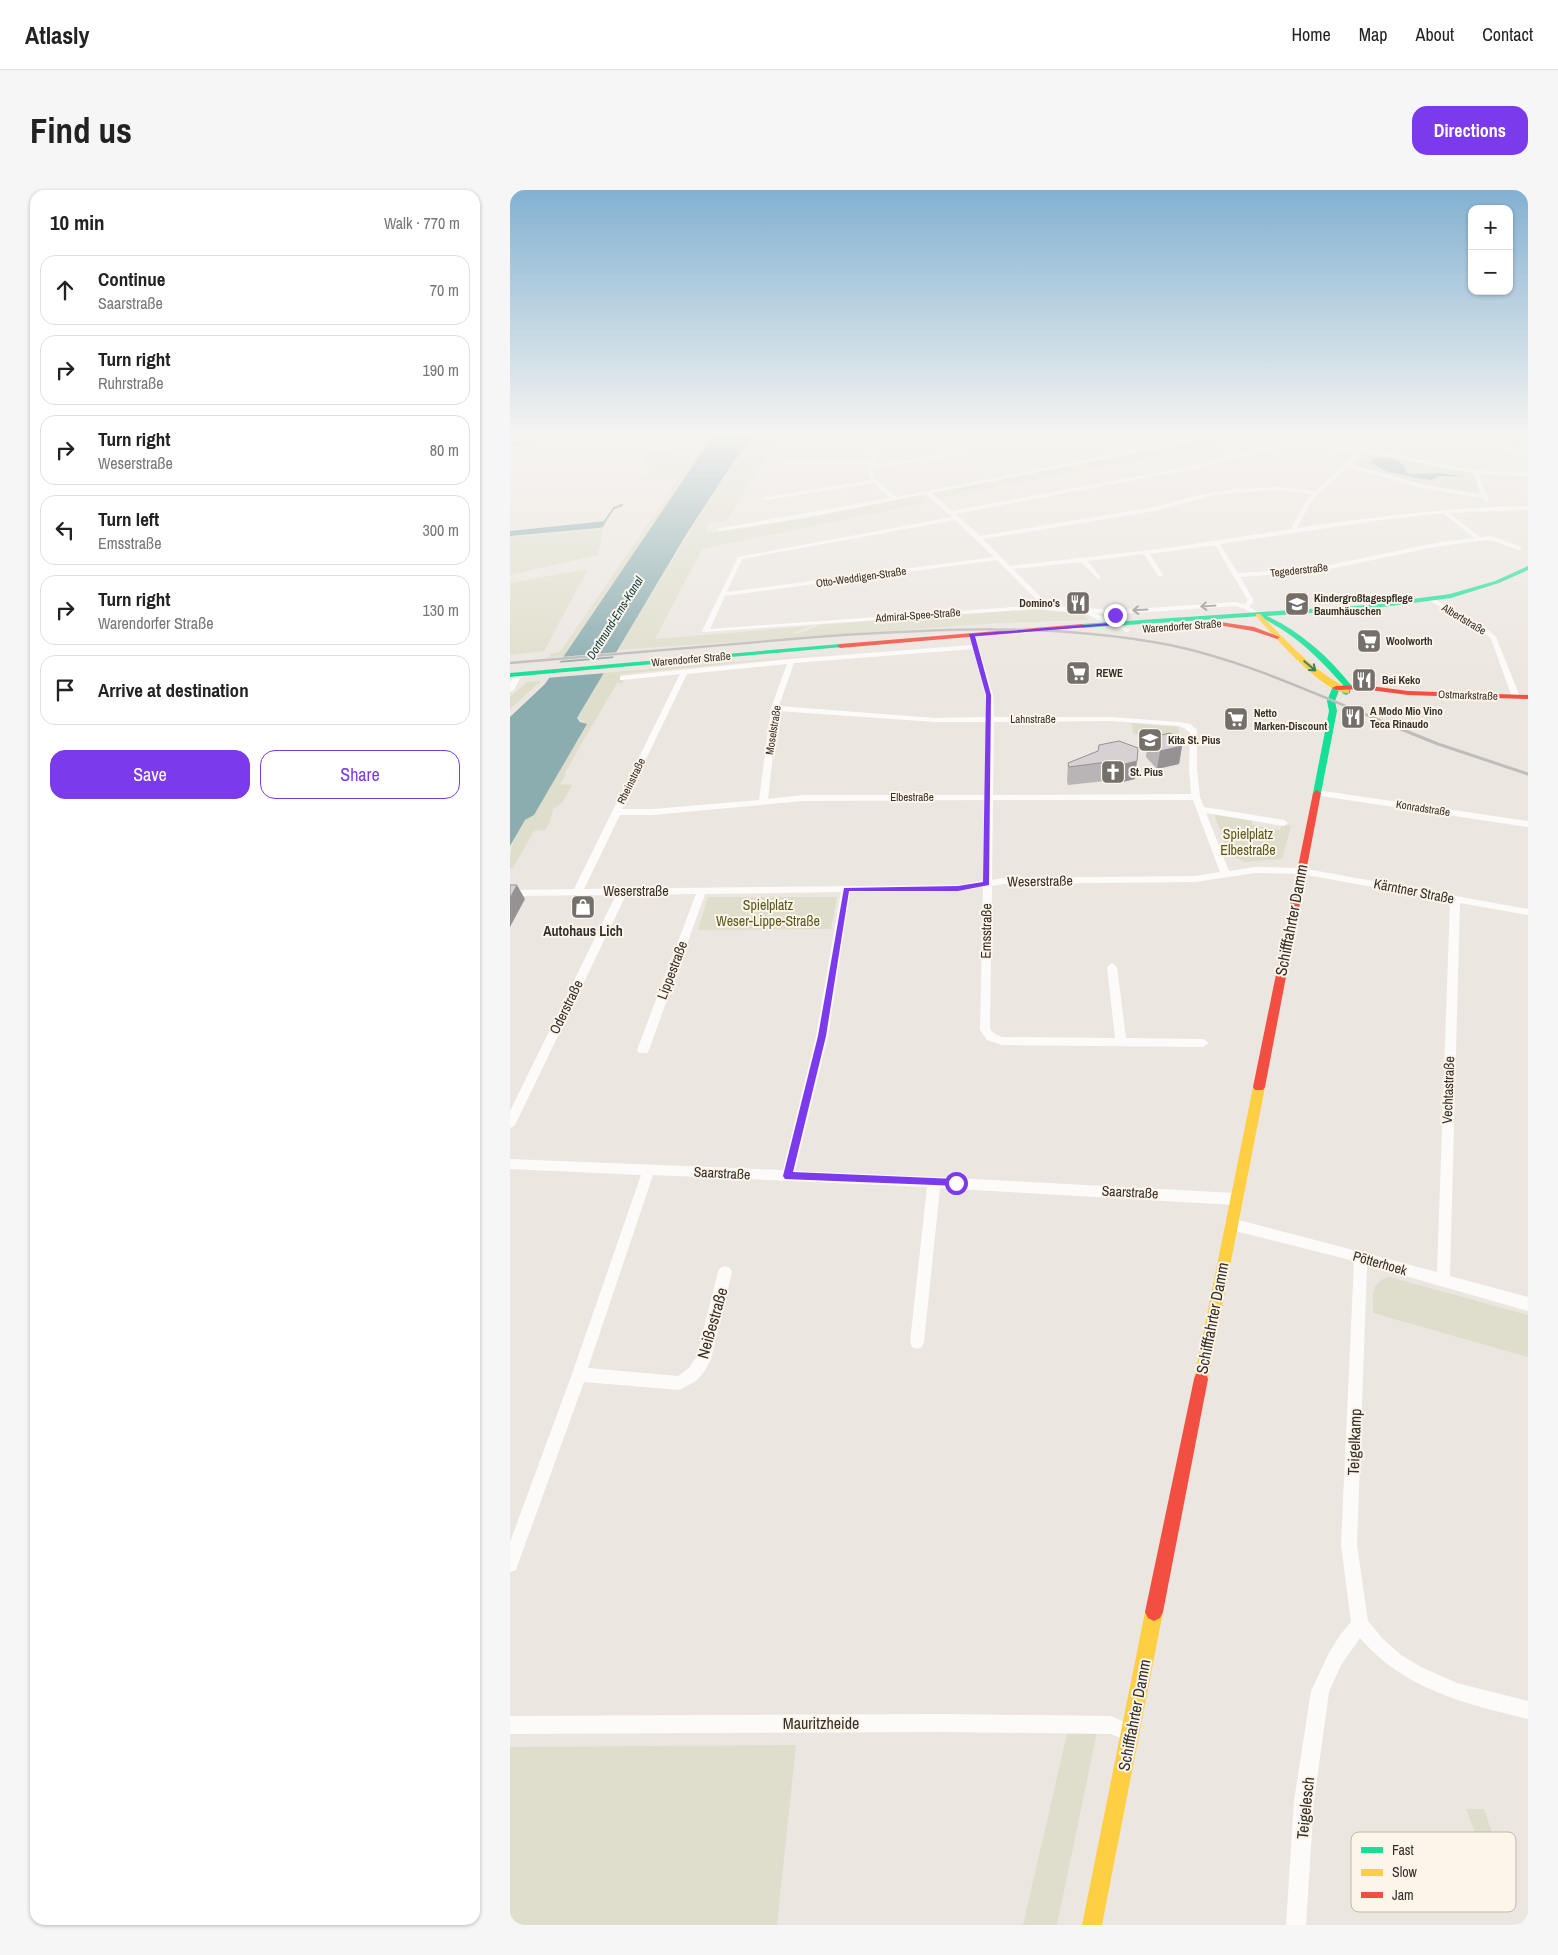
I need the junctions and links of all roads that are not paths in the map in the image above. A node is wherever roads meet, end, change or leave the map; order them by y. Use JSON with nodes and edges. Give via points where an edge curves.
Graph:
{"nodes":[{"id":1,"x":798,"y":517,"type":"edge"},
{"id":2,"x":1107,"y":517,"type":"edge"},
{"id":3,"x":1301,"y":517,"type":"edge"},
{"id":4,"x":1403,"y":517,"type":"edge"},
{"id":5,"x":1451,"y":517,"type":"edge"},
{"id":6,"x":956,"y":518,"type":"joint"},
{"id":7,"x":719,"y":528,"type":"dead end"},
{"id":8,"x":1293,"y":530,"type":"junction"},
{"id":9,"x":979,"y":538,"type":"junction"},
{"id":10,"x":1479,"y":539,"type":"junction"},
{"id":11,"x":1217,"y":543,"type":"junction"},
{"id":12,"x":1519,"y":548,"type":"dead end"},
{"id":13,"x":1146,"y":552,"type":"junction"},
{"id":14,"x":999,"y":558,"type":"junction"},
{"id":15,"x":1083,"y":560,"type":"junction"},
{"id":16,"x":1009,"y":568,"type":"junction"},
{"id":17,"x":1528,"y":568,"type":"edge"},
{"id":18,"x":1236,"y":574,"type":"junction"},
{"id":19,"x":1160,"y":575,"type":"dead end"},
{"id":20,"x":1098,"y":577,"type":"dead end"},
{"id":21,"x":723,"y":594,"type":"junction"},
{"id":22,"x":1432,"y":600,"type":"junction"},
{"id":23,"x":1245,"y":606,"type":"junction"},
{"id":24,"x":1048,"y":608,"type":"junction"},
{"id":25,"x":1088,"y":611,"type":"junction"},
{"id":26,"x":1119,"y":612,"type":"junction"},
{"id":27,"x":1265,"y":618,"type":"junction"},
{"id":28,"x":1308,"y":618,"type":"junction"},
{"id":29,"x":1113,"y":624,"type":"junction"},
{"id":30,"x":1218,"y":624,"type":"junction"},
{"id":31,"x":1127,"y":630,"type":"junction"},
{"id":32,"x":1295,"y":637,"type":"junction"},
{"id":33,"x":1277,"y":638,"type":"junction"},
{"id":34,"x":973,"y":641,"type":"junction"},
{"id":35,"x":791,"y":661,"type":"junction"},
{"id":36,"x":685,"y":672,"type":"junction"},
{"id":37,"x":514,"y":675,"type":"edge"},
{"id":38,"x":624,"y":678,"type":"dead end"},
{"id":39,"x":1344,"y":689,"type":"junction"},
{"id":40,"x":510,"y":690,"type":"edge"},
{"id":41,"x":1516,"y":696,"type":"junction"},
{"id":42,"x":1528,"y":697,"type":"edge"},
{"id":43,"x":775,"y":708,"type":"junction"},
{"id":44,"x":990,"y":719,"type":"junction"},
{"id":45,"x":1317,"y":793,"type":"junction"},
{"id":46,"x":1196,"y":797,"type":"junction"},
{"id":47,"x":989,"y":798,"type":"junction"},
{"id":48,"x":763,"y":802,"type":"junction"},
{"id":49,"x":1200,"y":809,"type":"junction"},
{"id":50,"x":615,"y":812,"type":"junction"},
{"id":51,"x":1284,"y":823,"type":"dead end"},
{"id":52,"x":1528,"y":824,"type":"edge"},
{"id":53,"x":1301,"y":870,"type":"junction"},
{"id":54,"x":1225,"y":873,"type":"junction"},
{"id":55,"x":987,"y":883,"type":"junction"},
{"id":56,"x":846,"y":889,"type":"junction"},
{"id":57,"x":702,"y":890,"type":"junction"},
{"id":58,"x":578,"y":891,"type":"junction"},
{"id":59,"x":623,"y":891,"type":"junction"},
{"id":60,"x":510,"y":893,"type":"edge"},
{"id":61,"x":1455,"y":899,"type":"junction"},
{"id":62,"x":1528,"y":912,"type":"edge"},
{"id":63,"x":1112,"y":967,"type":"dead end"},
{"id":64,"x":1120,"y":1041,"type":"junction"},
{"id":65,"x":1204,"y":1043,"type":"dead end"},
{"id":66,"x":643,"y":1050,"type":"dead end"},
{"id":67,"x":510,"y":1123,"type":"edge"},
{"id":68,"x":510,"y":1164,"type":"edge"},
{"id":69,"x":649,"y":1170,"type":"junction"},
{"id":70,"x":788,"y":1176,"type":"junction"},
{"id":71,"x":934,"y":1183,"type":"junction"},
{"id":72,"x":1235,"y":1199,"type":"junction"},
{"id":73,"x":1231,"y":1224,"type":"junction"},
{"id":74,"x":1361,"y":1257,"type":"junction"},
{"id":75,"x":725,"y":1272,"type":"dead end"},
{"id":76,"x":1443,"y":1280,"type":"junction"},
{"id":77,"x":1528,"y":1304,"type":"edge"},
{"id":78,"x":917,"y":1342,"type":"dead end"},
{"id":79,"x":579,"y":1374,"type":"junction"},
{"id":80,"x":510,"y":1564,"type":"edge"},
{"id":81,"x":1360,"y":1626,"type":"junction"},
{"id":82,"x":1528,"y":1710,"type":"edge"},
{"id":83,"x":510,"y":1725,"type":"edge"},
{"id":84,"x":1130,"y":1733,"type":"junction"},
{"id":85,"x":1092,"y":1925,"type":"edge"},
{"id":86,"x":1296,"y":1925,"type":"edge"}],
"edges":[{"from":1,"to":7,"type":"street"},
{"from":2,"to":9,"type":"street"},
{"from":3,"to":8,"type":"street"},
{"from":4,"to":8,"type":"street"},
{"from":5,"to":10,"type":"street"},
{"from":6,"to":9,"type":"street"},
{"from":6,"to":21,"type":"street","via":[[740,558]]},
{"from":8,"to":11,"type":"street"},
{"from":9,"to":14,"type":"street"},
{"from":10,"to":12,"type":"street","via":[[1491,538]]},
{"from":10,"to":18,"type":"street","name":"Tegederstraße","via":[[1315,570]]},
{"from":11,"to":13,"type":"street"},
{"from":11,"to":18,"type":"street"},
{"from":13,"to":15,"type":"street"},
{"from":13,"to":19,"type":"street"},
{"from":14,"to":16,"type":"street"},
{"from":14,"to":21,"type":"street","name":"Otto-Weddigen-Straße"},
{"from":15,"to":16,"type":"street"},
{"from":15,"to":20,"type":"street"},
{"from":16,"to":24,"type":"street"},
{"from":17,"to":22,"type":"main road","name":"Warendorfer Straße","via":[[1471,590]]},
{"from":18,"to":23,"type":"street","via":[[1250,599]]},
{"from":21,"to":24,"type":"street","name":"Admiral-Spee-Straße","via":[[705,631]]},
{"from":22,"to":27,"type":"main road","name":"Warendorfer Straße"},
{"from":22,"to":28,"type":"main road","name":"Warendorfer Straße","via":[[1389,609]]},
{"from":22,"to":41,"type":"street","name":"Albertstraße","via":[[1494,638]]},
{"from":23,"to":26,"type":"street","name":"Warendorfer Straße","one_way":true},
{"from":23,"to":27,"type":"street"},
{"from":24,"to":25,"type":"street","name":"Admiral-Spee-Straße"},
{"from":25,"to":26,"type":"street","name":"Warendorfer Straße"},
{"from":25,"to":29,"type":"street","name":"Admiral-Spee-Straße"},
{"from":26,"to":29,"type":"street"},
{"from":27,"to":28,"type":"main road","name":"Warendorfer Straße"},
{"from":27,"to":29,"type":"main road","name":"Warendorfer Straße"},
{"from":27,"to":30,"type":"main road","name":"Warendorfer Straße"},
{"from":27,"to":32,"type":"main road"},
{"from":27,"to":33,"type":"main road"},
{"from":28,"to":32,"type":"main road","via":[[1299,626]]},
{"from":29,"to":31,"type":"street","name":"Admiral-Spee-Straße"},
{"from":29,"to":34,"type":"main road","name":"Warendorfer Straße"},
{"from":30,"to":31,"type":"main road","name":"Warendorfer Straße"},
{"from":30,"to":33,"type":"main road","via":[[1254,629]]},
{"from":31,"to":34,"type":"main road","name":"Warendorfer Straße"},
{"from":32,"to":39,"type":"main road","via":[[1328,664]]},
{"from":33,"to":39,"type":"main road","one_way":true},
{"from":34,"to":35,"type":"street","name":"Warendorfer Straße"},
{"from":34,"to":37,"type":"main road","name":"Warendorfer Straße","via":[[872,644]]},
{"from":34,"to":44,"type":"street","name":"Emsstraße","via":[[989,695]]},
{"from":35,"to":36,"type":"street","name":"Warendorfer Straße"},
{"from":35,"to":43,"type":"street","name":"Moselstraße"},
{"from":36,"to":38,"type":"street","name":"Warendorfer Straße"},
{"from":36,"to":50,"type":"street","name":"Rheinstraße"},
{"from":37,"to":40,"type":"street"},
{"from":39,"to":41,"type":"main road","name":"Ostmarkstraße"},
{"from":39,"to":45,"type":"main road","name":"Schifffahrter Damm","via":[[1333,711]]},
{"from":41,"to":42,"type":"main road","name":"Ostmarkstraße"},
{"from":43,"to":44,"type":"street","name":"Lahnstraße","via":[[935,720]]},
{"from":43,"to":48,"type":"street","name":"Moselstraße"},
{"from":44,"to":46,"type":"street","name":"Lahnstraße","via":[[1134,720],[1187,726],[1194,732]]},
{"from":44,"to":47,"type":"street","name":"Emsstraße"},
{"from":45,"to":52,"type":"street","name":"Konradstraße"},
{"from":45,"to":53,"type":"main road","name":"Schifffahrter Damm"},
{"from":46,"to":47,"type":"street","name":"Elbestraße"},
{"from":46,"to":49,"type":"street"},
{"from":47,"to":48,"type":"street","name":"Elbestraße","via":[[846,797]]},
{"from":47,"to":55,"type":"street","name":"Emsstraße"},
{"from":48,"to":50,"type":"street","name":"Elbestraße","via":[[653,812]]},
{"from":49,"to":51,"type":"street"},
{"from":49,"to":54,"type":"street"},
{"from":50,"to":58,"type":"street","name":"Rheinstraße"},
{"from":53,"to":54,"type":"street","name":"Weserstraße"},
{"from":53,"to":61,"type":"street","name":"Kärntner Straße"},
{"from":53,"to":72,"type":"main road","name":"Schifffahrter Damm"},
{"from":54,"to":55,"type":"street","name":"Weserstraße","via":[[1187,880]]},
{"from":55,"to":56,"type":"street","name":"Weserstraße","via":[[958,888]]},
{"from":55,"to":64,"type":"street","name":"Emsstraße","via":[[985,1030],[991,1037],[1002,1041]]},
{"from":56,"to":57,"type":"street","name":"Weserstraße"},
{"from":56,"to":70,"type":"street","via":[[822,1036]]},
{"from":57,"to":59,"type":"street","name":"Weserstraße"},
{"from":57,"to":66,"type":"street","name":"Lippestraße"},
{"from":58,"to":59,"type":"street","name":"Weserstraße"},
{"from":58,"to":60,"type":"street","name":"Weserstraße"},
{"from":59,"to":67,"type":"street","name":"Oderstraße"},
{"from":61,"to":62,"type":"street","name":"Kärntner Straße"},
{"from":61,"to":76,"type":"street","name":"Vechtastraße"},
{"from":63,"to":64,"type":"street"},
{"from":64,"to":65,"type":"street","name":"Emsstraße"},
{"from":68,"to":69,"type":"street","name":"Saarstraße"},
{"from":69,"to":70,"type":"street","name":"Saarstraße"},
{"from":69,"to":79,"type":"street"},
{"from":70,"to":71,"type":"street","name":"Saarstraße"},
{"from":71,"to":72,"type":"street","name":"Saarstraße"},
{"from":71,"to":78,"type":"street"},
{"from":72,"to":73,"type":"main road","name":"Schifffahrter Damm"},
{"from":73,"to":74,"type":"street","name":"Pötterhoek"},
{"from":73,"to":84,"type":"main road","name":"Schifffahrter Damm"},
{"from":74,"to":76,"type":"street","name":"Pötterhoek"},
{"from":74,"to":81,"type":"street","name":"Teigelkamp","via":[[1349,1545]]},
{"from":75,"to":79,"type":"street","name":"Neißestraße","via":[[704,1359],[689,1379],[679,1383]]},
{"from":76,"to":77,"type":"street","name":"Pötterhoek"},
{"from":79,"to":80,"type":"street"},
{"from":81,"to":82,"type":"street","via":[[1384,1653],[1428,1682],[1464,1695]]},
{"from":81,"to":86,"type":"street","name":"Teigelesch","via":[[1335,1658],[1320,1692],[1304,1801]]},
{"from":83,"to":84,"type":"street","name":"Mauritzheide","via":[[1111,1725]]},
{"from":84,"to":85,"type":"main road","name":"Schifffahrter Damm"}]}
